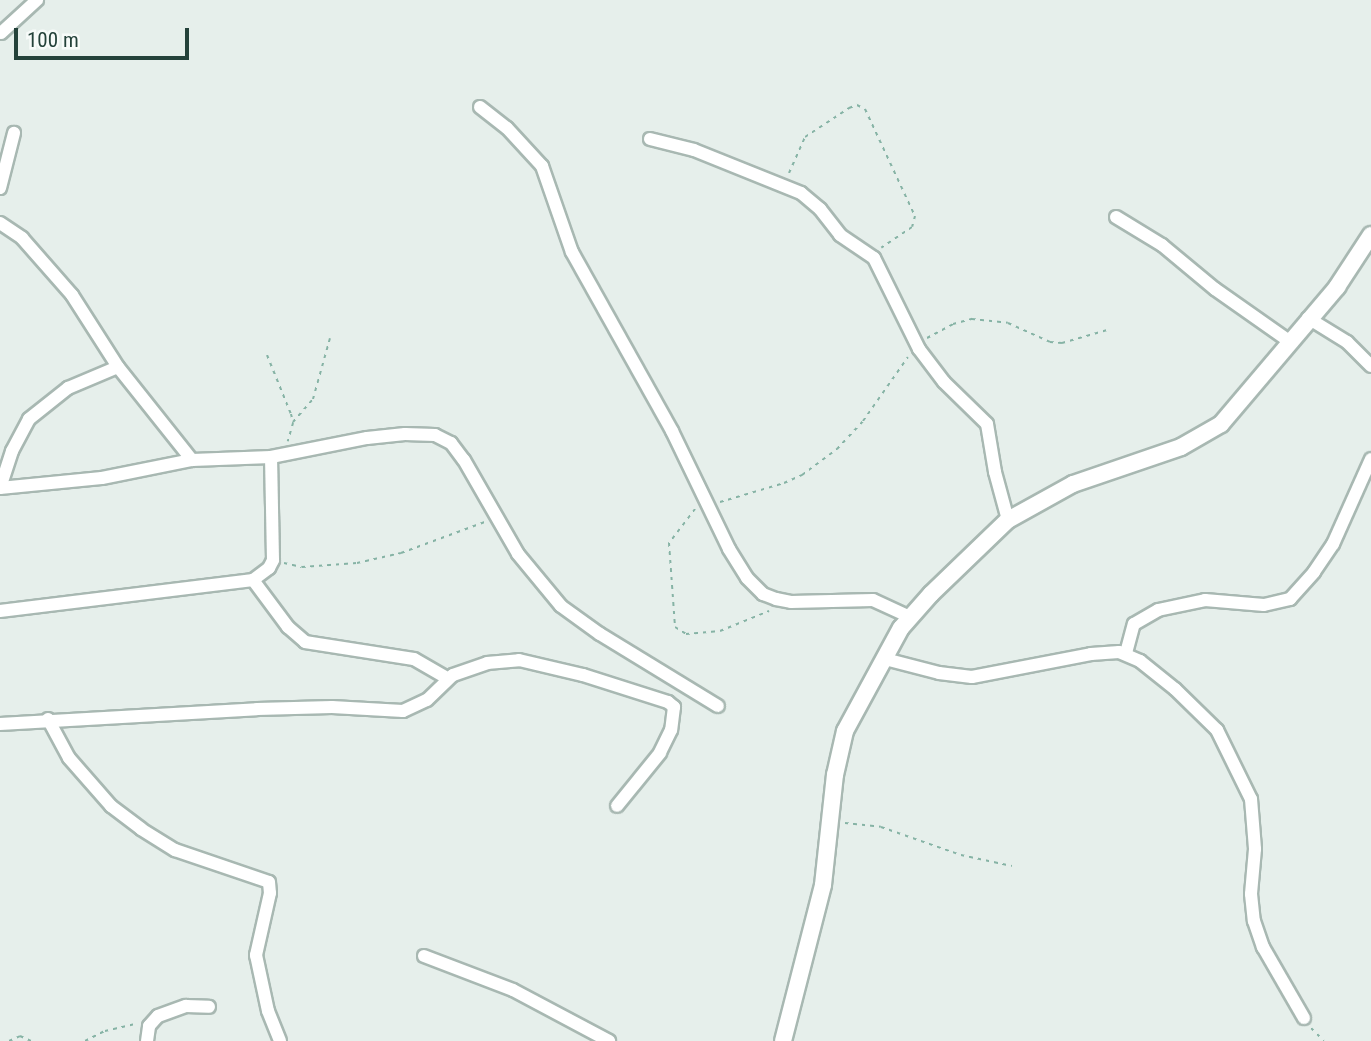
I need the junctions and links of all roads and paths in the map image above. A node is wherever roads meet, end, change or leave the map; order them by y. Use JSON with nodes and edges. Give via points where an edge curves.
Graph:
{"nodes":[{"id":1,"x":37,"y":0,"type":"edge"},
{"id":2,"x":1,"y":33,"type":"edge"},
{"id":3,"x":480,"y":107,"type":"dead end"},
{"id":4,"x":14,"y":133,"type":"dead end"},
{"id":5,"x":650,"y":139,"type":"dead end"},
{"id":6,"x":782,"y":186,"type":"junction"},
{"id":7,"x":0,"y":188,"type":"edge"},
{"id":8,"x":1116,"y":216,"type":"dead end"},
{"id":9,"x":0,"y":223,"type":"edge"},
{"id":10,"x":1371,"y":235,"type":"edge"},
{"id":11,"x":874,"y":257,"type":"junction"},
{"id":12,"x":1308,"y":318,"type":"junction"},
{"id":13,"x":1107,"y":330,"type":"dead end"},
{"id":14,"x":330,"y":338,"type":"dead end"},
{"id":15,"x":1290,"y":341,"type":"junction"},
{"id":16,"x":917,"y":345,"type":"junction"},
{"id":17,"x":267,"y":355,"type":"dead end"},
{"id":18,"x":1371,"y":366,"type":"edge"},
{"id":19,"x":118,"y":368,"type":"junction"},
{"id":20,"x":293,"y":423,"type":"junction"},
{"id":21,"x":277,"y":456,"type":"junction"},
{"id":22,"x":1371,"y":459,"type":"edge"},
{"id":23,"x":192,"y":460,"type":"junction"},
{"id":24,"x":1,"y":482,"type":"edge"},
{"id":25,"x":701,"y":488,"type":"junction"},
{"id":26,"x":710,"y":505,"type":"junction"},
{"id":27,"x":496,"y":518,"type":"junction"},
{"id":28,"x":1008,"y":520,"type":"junction"},
{"id":29,"x":273,"y":560,"type":"junction"},
{"id":30,"x":253,"y":580,"type":"junction"},
{"id":31,"x":787,"y":601,"type":"junction"},
{"id":32,"x":0,"y":611,"type":"edge"},
{"id":33,"x":910,"y":617,"type":"junction"},
{"id":34,"x":1126,"y":653,"type":"junction"},
{"id":35,"x":885,"y":659,"type":"junction"},
{"id":36,"x":448,"y":679,"type":"junction"},
{"id":37,"x":718,"y":706,"type":"dead end"},
{"id":38,"x":48,"y":719,"type":"junction"},
{"id":39,"x":0,"y":724,"type":"edge"},
{"id":40,"x":617,"y":806,"type":"dead end"},
{"id":41,"x":830,"y":823,"type":"junction"},
{"id":42,"x":1012,"y":866,"type":"dead end"},
{"id":43,"x":424,"y":956,"type":"dead end"},
{"id":44,"x":209,"y":1007,"type":"dead end"},
{"id":45,"x":1304,"y":1018,"type":"joint"},
{"id":46,"x":151,"y":1022,"type":"junction"},
{"id":47,"x":9,"y":1041,"type":"edge"},
{"id":48,"x":31,"y":1041,"type":"edge"},
{"id":49,"x":85,"y":1041,"type":"edge"},
{"id":50,"x":147,"y":1041,"type":"edge"},
{"id":51,"x":279,"y":1041,"type":"edge"},
{"id":52,"x":609,"y":1041,"type":"edge"},
{"id":53,"x":783,"y":1041,"type":"edge"},
{"id":54,"x":1324,"y":1041,"type":"edge"}],
"edges":[{"from":1,"to":2,"type":"street"},
{"from":3,"to":25,"type":"street","via":[[542,166],[572,252]]},
{"from":4,"to":7,"type":"street"},
{"from":5,"to":6,"type":"street","via":[[694,150]]},
{"from":6,"to":11,"type":"street","via":[[811,200],[840,234]]},
{"from":6,"to":11,"type":"path","via":[[805,137],[849,108],[865,109],[915,216],[912,227],[886,243]]},
{"from":8,"to":15,"type":"street"},
{"from":9,"to":19,"type":"street","via":[[22,238],[72,295]]},
{"from":10,"to":12,"type":"street","via":[[1337,286]]},
{"from":11,"to":16,"type":"street"},
{"from":12,"to":15,"type":"street"},
{"from":12,"to":18,"type":"street","via":[[1347,342]]},
{"from":13,"to":16,"type":"path","via":[[1062,343],[1008,323],[972,319],[953,324]]},
{"from":14,"to":20,"type":"path","via":[[313,399]]},
{"from":15,"to":28,"type":"street","via":[[1232,412],[1203,436],[1073,484]]},
{"from":16,"to":26,"type":"path","via":[[863,421],[837,449],[784,483]]},
{"from":16,"to":28,"type":"street","via":[[944,382],[987,424]]},
{"from":17,"to":20,"type":"path"},
{"from":19,"to":23,"type":"street"},
{"from":19,"to":24,"type":"street","via":[[68,388],[29,419]]},
{"from":20,"to":21,"type":"path"},
{"from":21,"to":23,"type":"street"},
{"from":21,"to":27,"type":"street","via":[[367,438],[435,435],[451,443],[464,460]]},
{"from":21,"to":29,"type":"street"},
{"from":22,"to":34,"type":"street","via":[[1333,544],[1290,599],[1264,605],[1205,600],[1158,610],[1134,624]]},
{"from":23,"to":24,"type":"street","via":[[102,478]]},
{"from":25,"to":26,"type":"street"},
{"from":25,"to":31,"type":"path","via":[[690,519],[669,543],[675,628],[685,634],[720,631]]},
{"from":26,"to":31,"type":"street","via":[[747,578],[763,594]]},
{"from":27,"to":29,"type":"path","via":[[357,564],[302,566]]},
{"from":27,"to":37,"type":"street","via":[[518,554],[561,606]]},
{"from":28,"to":33,"type":"street"},
{"from":29,"to":30,"type":"street"},
{"from":30,"to":32,"type":"street"},
{"from":30,"to":36,"type":"street","via":[[288,627],[306,642],[414,659]]},
{"from":31,"to":33,"type":"street","via":[[873,600]]},
{"from":33,"to":35,"type":"street"},
{"from":34,"to":35,"type":"street","via":[[1091,654],[972,677]]},
{"from":34,"to":45,"type":"street","via":[[1196,707],[1217,730],[1238,769],[1251,799],[1254,826],[1254,920],[1263,947]]},
{"from":35,"to":41,"type":"street","via":[[845,731]]},
{"from":36,"to":38,"type":"street","via":[[427,700],[403,711],[332,706]]},
{"from":36,"to":40,"type":"street","via":[[487,663],[519,660],[554,666],[668,702],[675,712],[666,741],[654,764]]},
{"from":38,"to":39,"type":"street"},
{"from":38,"to":51,"type":"street","via":[[69,758],[111,806],[141,829],[175,850],[269,881],[256,955]]},
{"from":41,"to":42,"type":"path","via":[[881,827],[961,855]]},
{"from":41,"to":53,"type":"street","via":[[819,905]]},
{"from":43,"to":52,"type":"street","via":[[513,990]]},
{"from":44,"to":46,"type":"street","via":[[186,1006]]},
{"from":45,"to":54,"type":"path"},
{"from":46,"to":49,"type":"path","via":[[105,1031]]},
{"from":46,"to":50,"type":"street"},
{"from":47,"to":48,"type":"path","via":[[20,1036]]}]}
